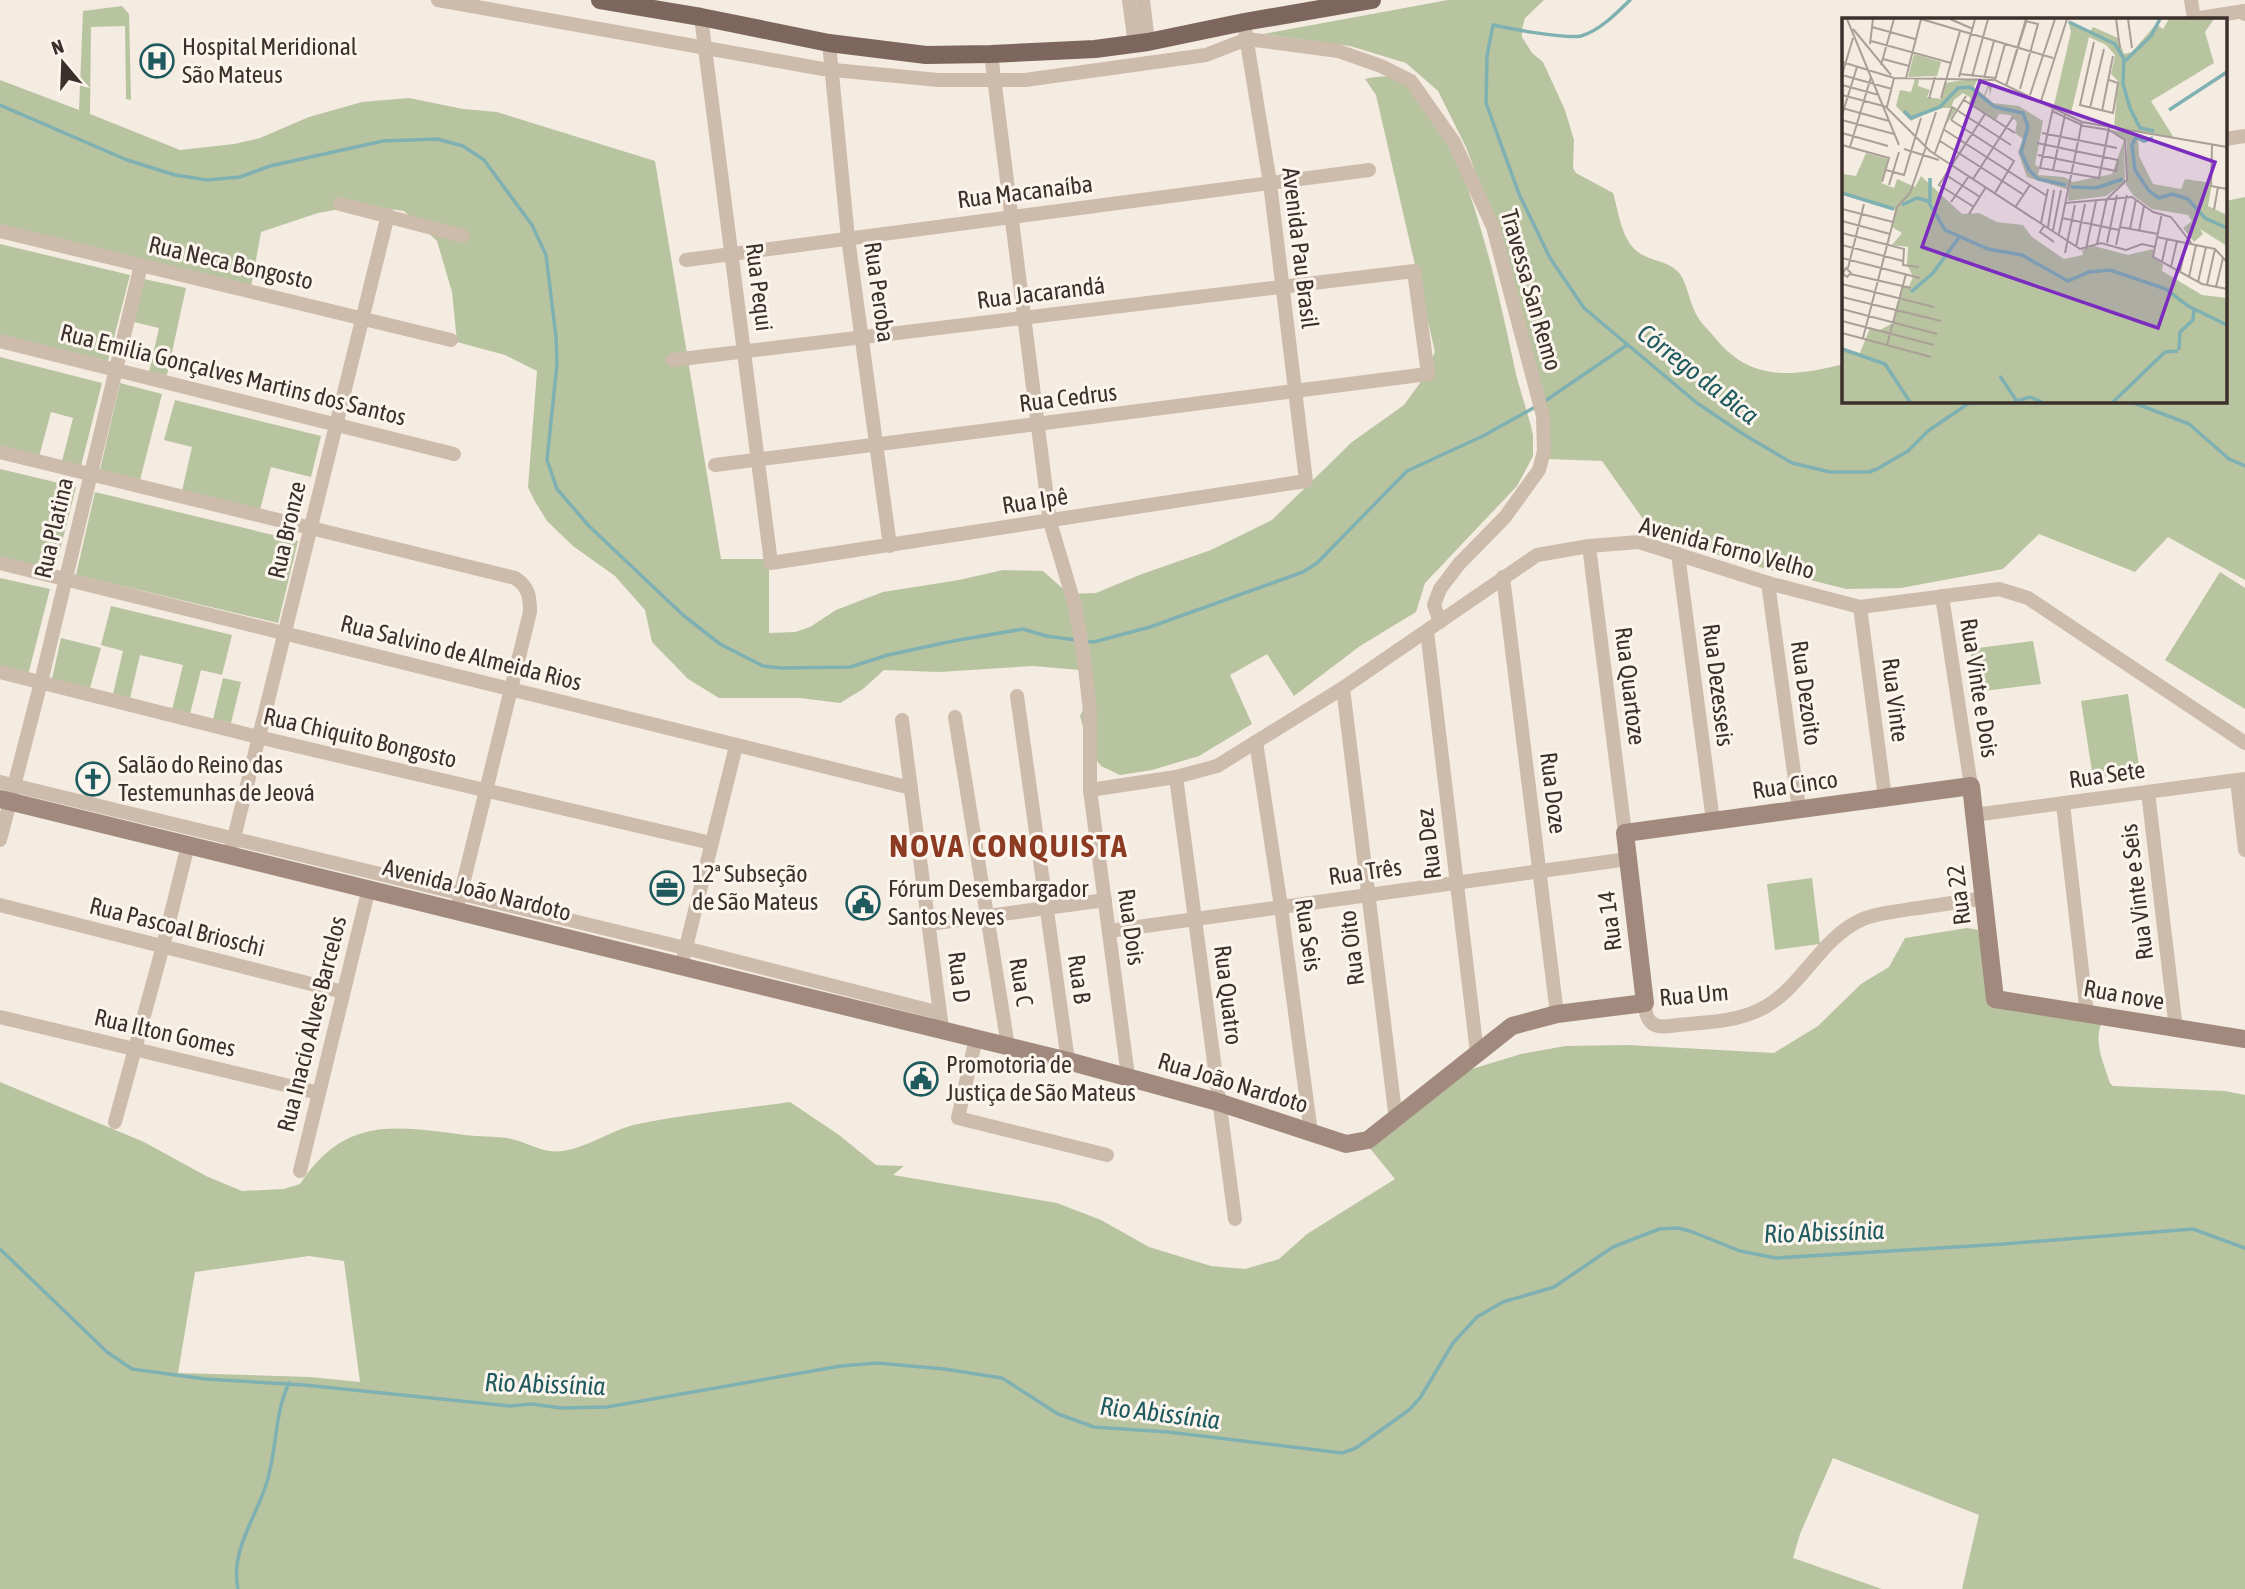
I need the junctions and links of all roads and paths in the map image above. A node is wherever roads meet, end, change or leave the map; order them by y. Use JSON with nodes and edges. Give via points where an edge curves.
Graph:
{"nodes":[{"id":1,"x":438,"y":0,"type":"edge"},
{"id":2,"x":600,"y":0,"type":"edge"},
{"id":3,"x":1129,"y":0,"type":"edge"},
{"id":4,"x":1143,"y":0,"type":"edge"},
{"id":5,"x":1372,"y":0,"type":"edge"},
{"id":6,"x":2190,"y":0,"type":"edge"},
{"id":7,"x":2245,"y":14,"type":"edge"},
{"id":8,"x":701,"y":17,"type":"junction"},
{"id":9,"x":2194,"y":18,"type":"edge"},
{"id":10,"x":2200,"y":18,"type":"edge"},
{"id":11,"x":1245,"y":31,"type":"junction"},
{"id":12,"x":829,"y":43,"type":"junction"},
{"id":13,"x":1141,"y":43,"type":"junction"},
{"id":14,"x":705,"y":48,"type":"junction"},
{"id":15,"x":991,"y":54,"type":"junction"},
{"id":16,"x":832,"y":70,"type":"junction"},
{"id":17,"x":995,"y":80,"type":"junction"},
{"id":18,"x":1369,"y":170,"type":"dead end"},
{"id":19,"x":1270,"y":183,"type":"junction"},
{"id":20,"x":340,"y":204,"type":"dead end"},
{"id":21,"x":388,"y":215,"type":"junction"},
{"id":22,"x":1012,"y":216,"type":"junction"},
{"id":23,"x":0,"y":231,"type":"edge"},
{"id":24,"x":463,"y":236,"type":"dead end"},
{"id":25,"x":848,"y":237,"type":"junction"},
{"id":26,"x":731,"y":252,"type":"junction"},
{"id":27,"x":686,"y":260,"type":"dead end"},
{"id":28,"x":141,"y":265,"type":"junction"},
{"id":29,"x":1283,"y":286,"type":"junction"},
{"id":30,"x":362,"y":317,"type":"junction"},
{"id":31,"x":1024,"y":318,"type":"junction"},
{"id":32,"x":862,"y":338,"type":"junction"},
{"id":33,"x":451,"y":340,"type":"dead end"},
{"id":34,"x":0,"y":341,"type":"edge"},
{"id":35,"x":744,"y":351,"type":"junction"},
{"id":36,"x":673,"y":360,"type":"dead end"},
{"id":37,"x":116,"y":368,"type":"junction"},
{"id":38,"x":1428,"y":374,"type":"joint"},
{"id":39,"x":1296,"y":392,"type":"junction"},
{"id":40,"x":336,"y":425,"type":"junction"},
{"id":41,"x":1038,"y":425,"type":"junction"},
{"id":42,"x":877,"y":445,"type":"junction"},
{"id":43,"x":0,"y":452,"type":"edge"},
{"id":44,"x":454,"y":454,"type":"dead end"},
{"id":45,"x":758,"y":460,"type":"junction"},
{"id":46,"x":715,"y":465,"type":"dead end"},
{"id":47,"x":90,"y":474,"type":"junction"},
{"id":48,"x":1306,"y":481,"type":"joint"},
{"id":49,"x":1050,"y":522,"type":"junction"},
{"id":50,"x":311,"y":527,"type":"junction"},
{"id":51,"x":890,"y":546,"type":"junction"},
{"id":52,"x":1589,"y":546,"type":"junction"},
{"id":53,"x":1678,"y":554,"type":"junction"},
{"id":54,"x":0,"y":563,"type":"edge"},
{"id":55,"x":771,"y":563,"type":"joint"},
{"id":56,"x":1503,"y":577,"type":"junction"},
{"id":57,"x":65,"y":578,"type":"junction"},
{"id":58,"x":1769,"y":583,"type":"junction"},
{"id":59,"x":1942,"y":596,"type":"junction"},
{"id":60,"x":1860,"y":607,"type":"junction"},
{"id":61,"x":1440,"y":622,"type":"junction"},
{"id":62,"x":1427,"y":631,"type":"junction"},
{"id":63,"x":286,"y":633,"type":"junction"},
{"id":64,"x":0,"y":672,"type":"edge"},
{"id":65,"x":41,"y":682,"type":"junction"},
{"id":66,"x":510,"y":688,"type":"junction"},
{"id":67,"x":1343,"y":688,"type":"junction"},
{"id":68,"x":1017,"y":696,"type":"dead end"},
{"id":69,"x":956,"y":717,"type":"dead end"},
{"id":70,"x":902,"y":720,"type":"dead end"},
{"id":71,"x":258,"y":737,"type":"junction"},
{"id":72,"x":1256,"y":742,"type":"junction"},
{"id":73,"x":2245,"y":743,"type":"edge"},
{"id":74,"x":736,"y":746,"type":"junction"},
{"id":75,"x":1176,"y":777,"type":"junction"},
{"id":76,"x":2241,"y":780,"type":"edge"},
{"id":77,"x":1971,"y":786,"type":"junction"},
{"id":78,"x":911,"y":788,"type":"junction"},
{"id":79,"x":1090,"y":790,"type":"junction"},
{"id":80,"x":5,"y":791,"type":"edge"},
{"id":81,"x":486,"y":791,"type":"junction"},
{"id":82,"x":2148,"y":792,"type":"junction"},
{"id":83,"x":1885,"y":798,"type":"junction"},
{"id":84,"x":2063,"y":804,"type":"junction"},
{"id":85,"x":1799,"y":809,"type":"junction"},
{"id":86,"x":1974,"y":815,"type":"junction"},
{"id":87,"x":1713,"y":821,"type":"junction"},
{"id":88,"x":1625,"y":833,"type":"junction"},
{"id":89,"x":0,"y":840,"type":"edge"},
{"id":90,"x":711,"y":843,"type":"junction"},
{"id":91,"x":188,"y":845,"type":"junction"},
{"id":92,"x":232,"y":847,"type":"junction"},
{"id":93,"x":2245,"y":850,"type":"edge"},
{"id":94,"x":1628,"y":859,"type":"junction"},
{"id":95,"x":1540,"y":871,"type":"junction"},
{"id":96,"x":1457,"y":883,"type":"junction"},
{"id":97,"x":369,"y":888,"type":"junction"},
{"id":98,"x":1369,"y":895,"type":"junction"},
{"id":99,"x":1984,"y":898,"type":"junction"},
{"id":100,"x":1105,"y":900,"type":"junction"},
{"id":101,"x":458,"y":902,"type":"junction"},
{"id":102,"x":0,"y":905,"type":"edge"},
{"id":103,"x":1281,"y":907,"type":"junction"},
{"id":104,"x":1046,"y":908,"type":"junction"},
{"id":105,"x":987,"y":915,"type":"junction"},
{"id":106,"x":1196,"y":919,"type":"junction"},
{"id":107,"x":929,"y":924,"type":"junction"},
{"id":108,"x":1109,"y":931,"type":"junction"},
{"id":109,"x":163,"y":946,"type":"junction"},
{"id":110,"x":684,"y":956,"type":"junction"},
{"id":111,"x":343,"y":992,"type":"junction"},
{"id":112,"x":1995,"y":999,"type":"joint"},
{"id":113,"x":1645,"y":1003,"type":"junction"},
{"id":114,"x":1558,"y":1014,"type":"junction"},
{"id":115,"x":2087,"y":1014,"type":"junction"},
{"id":116,"x":0,"y":1017,"type":"edge"},
{"id":117,"x":942,"y":1022,"type":"junction"},
{"id":118,"x":2176,"y":1029,"type":"junction"},
{"id":119,"x":976,"y":1038,"type":"junction"},
{"id":120,"x":2245,"y":1040,"type":"edge"},
{"id":121,"x":1008,"y":1046,"type":"junction"},
{"id":122,"x":136,"y":1049,"type":"junction"},
{"id":123,"x":1477,"y":1053,"type":"junction"},
{"id":124,"x":1068,"y":1061,"type":"junction"},
{"id":125,"x":1128,"y":1076,"type":"junction"},
{"id":126,"x":319,"y":1093,"type":"junction"},
{"id":127,"x":1218,"y":1102,"type":"junction"},
{"id":128,"x":1396,"y":1120,"type":"junction"},
{"id":129,"x":115,"y":1122,"type":"dead end"},
{"id":130,"x":1311,"y":1133,"type":"junction"},
{"id":131,"x":1346,"y":1144,"type":"joint"},
{"id":132,"x":1107,"y":1155,"type":"dead end"},
{"id":133,"x":300,"y":1171,"type":"dead end"},
{"id":134,"x":1235,"y":1219,"type":"dead end"}],
"edges":[{"from":1,"to":14,"type":"street"},
{"from":2,"to":8,"type":"main road"},
{"from":3,"to":13,"type":"street"},
{"from":4,"to":13,"type":"street"},
{"from":5,"to":11,"type":"main road"},
{"from":6,"to":9,"type":"street"},
{"from":7,"to":10,"type":"street","via":[[2244,10]]},
{"from":8,"to":12,"type":"main road"},
{"from":8,"to":14,"type":"street","name":"Rua Pequi"},
{"from":11,"to":13,"type":"main road"},
{"from":11,"to":17,"type":"street","via":[[1206,55],[1025,80]]},
{"from":11,"to":19,"type":"street","name":"Avenida Pau Brasil"},
{"from":11,"to":61,"type":"street","name":"Travessa San Remo","via":[[1338,51],[1411,81],[1454,142],[1493,227],[1543,416],[1544,451],[1539,470],[1505,517],[1440,589],[1434,605]]},
{"from":12,"to":15,"type":"main road","via":[[926,55]]},
{"from":12,"to":16,"type":"street","name":"Rua Peroba"},
{"from":13,"to":15,"type":"main road"},
{"from":14,"to":16,"type":"street"},
{"from":14,"to":26,"type":"street","name":"Rua Pequi"},
{"from":15,"to":17,"type":"street"},
{"from":16,"to":17,"type":"street"},
{"from":16,"to":25,"type":"street","name":"Rua Peroba"},
{"from":17,"to":22,"type":"street"},
{"from":18,"to":19,"type":"street","name":"Rua Macanaíba"},
{"from":19,"to":22,"type":"street","name":"Rua Macanaíba"},
{"from":19,"to":29,"type":"street","name":"Avenida Pau Brasil"},
{"from":20,"to":21,"type":"street"},
{"from":21,"to":24,"type":"street"},
{"from":21,"to":30,"type":"street","name":"Rua Bronze"},
{"from":22,"to":25,"type":"street","name":"Rua Macanaíba"},
{"from":22,"to":31,"type":"street"},
{"from":23,"to":28,"type":"street","name":"Rua Neca Bongosto"},
{"from":25,"to":26,"type":"street","name":"Rua Macanaíba"},
{"from":25,"to":32,"type":"street","name":"Rua Peroba"},
{"from":26,"to":27,"type":"street","name":"Rua Macanaíba"},
{"from":26,"to":35,"type":"street","name":"Rua Pequi"},
{"from":28,"to":30,"type":"street","name":"Rua Neca Bongosto"},
{"from":28,"to":37,"type":"street","name":"Rua Platina"},
{"from":29,"to":31,"type":"street","name":"Rua Jacarandá"},
{"from":29,"to":38,"type":"street","name":"Rua Jacarandá","via":[[1414,271]]},
{"from":29,"to":39,"type":"street","name":"Avenida Pau Brasil"},
{"from":30,"to":33,"type":"street","name":"Rua Neca Bongosto"},
{"from":30,"to":40,"type":"street","name":"Rua Bronze"},
{"from":31,"to":32,"type":"street","name":"Rua Jacarandá"},
{"from":31,"to":41,"type":"street"},
{"from":32,"to":35,"type":"street","name":"Rua Jacarandá"},
{"from":32,"to":42,"type":"street","name":"Rua Peroba"},
{"from":34,"to":37,"type":"street","name":"Rua Emilia Gonçalves Martins dos Santos"},
{"from":35,"to":36,"type":"street","name":"Rua Jacarandá"},
{"from":35,"to":45,"type":"street","name":"Rua Pequi"},
{"from":37,"to":40,"type":"street","name":"Rua Emilia Gonçalves Martins dos Santos"},
{"from":37,"to":47,"type":"street","name":"Rua Platina"},
{"from":38,"to":39,"type":"street","name":"Rua Cedrus"},
{"from":39,"to":41,"type":"street","name":"Rua Cedrus"},
{"from":39,"to":48,"type":"street","name":"Avenida Pau Brasil"},
{"from":40,"to":44,"type":"street","name":"Rua Emilia Gonçalves Martins dos Santos"},
{"from":40,"to":50,"type":"street","name":"Rua Bronze"},
{"from":41,"to":42,"type":"street","name":"Rua Cedrus"},
{"from":41,"to":49,"type":"street"},
{"from":42,"to":45,"type":"street","name":"Rua Cedrus"},
{"from":42,"to":51,"type":"street","name":"Rua Peroba"},
{"from":43,"to":47,"type":"street"},
{"from":45,"to":46,"type":"street","name":"Rua Cedrus"},
{"from":45,"to":55,"type":"street","name":"Rua Pequi"},
{"from":47,"to":50,"type":"street"},
{"from":47,"to":57,"type":"street","name":"Rua Platina"},
{"from":48,"to":49,"type":"street","name":"Rua Ipê"},
{"from":49,"to":51,"type":"street","name":"Rua Ipê"},
{"from":49,"to":79,"type":"street","name":"Rua Dois","via":[[1075,606],[1084,658],[1090,712]]},
{"from":50,"to":63,"type":"street","name":"Rua Bronze"},
{"from":50,"to":66,"type":"street","via":[[523,583],[530,612]]},
{"from":51,"to":55,"type":"street","name":"Rua Ipê"},
{"from":52,"to":53,"type":"street","name":"Avenida Forno Velho","via":[[1639,542]]},
{"from":52,"to":56,"type":"street","name":"Avenida Forno Velho","via":[[1537,555]]},
{"from":52,"to":88,"type":"street","name":"Rua Quartoze"},
{"from":53,"to":58,"type":"street","name":"Avenida Forno Velho"},
{"from":53,"to":87,"type":"street","name":"Rua Dezesseis"},
{"from":54,"to":57,"type":"street","name":"Rua Salvino de Almeida Rios"},
{"from":56,"to":61,"type":"street","name":"Avenida Forno Velho"},
{"from":56,"to":95,"type":"street","name":"Rua Doze"},
{"from":57,"to":63,"type":"street","name":"Rua Salvino de Almeida Rios"},
{"from":57,"to":65,"type":"street","name":"Rua Platina"},
{"from":58,"to":60,"type":"street","name":"Avenida Forno Velho"},
{"from":58,"to":85,"type":"street","name":"Rua Dezoito"},
{"from":59,"to":60,"type":"street","name":"Avenida Forno Velho"},
{"from":59,"to":73,"type":"street","name":"Avenida Forno Velho","via":[[1999,589],[2028,598]]},
{"from":59,"to":77,"type":"street","name":"Rua Vinte e Dois"},
{"from":60,"to":83,"type":"street","name":"Rua Vinte"},
{"from":61,"to":62,"type":"street","name":"Avenida Forno Velho"},
{"from":62,"to":67,"type":"street","name":"Avenida Forno Velho"},
{"from":62,"to":96,"type":"street","name":"Rua Dez"},
{"from":63,"to":66,"type":"street","name":"Rua Salvino de Almeida Rios"},
{"from":63,"to":71,"type":"street","name":"Rua Bronze"},
{"from":64,"to":65,"type":"street","name":"Rua Chiquito Bongosto"},
{"from":65,"to":71,"type":"street","name":"Rua Chiquito Bongosto"},
{"from":65,"to":80,"type":"street","name":"Rua Platina"},
{"from":66,"to":74,"type":"street","name":"Rua Salvino de Almeida Rios"},
{"from":66,"to":81,"type":"street"},
{"from":67,"to":72,"type":"street","name":"Avenida Forno Velho"},
{"from":67,"to":98,"type":"street","name":"Rua Oito"},
{"from":68,"to":104,"type":"street","name":"Rua B"},
{"from":69,"to":105,"type":"street","name":"Rua C"},
{"from":70,"to":78,"type":"street","name":"Rua D"},
{"from":71,"to":81,"type":"street","name":"Rua Chiquito Bongosto"},
{"from":71,"to":92,"type":"street","name":"Rua Bronze"},
{"from":72,"to":75,"type":"street","name":"Avenida Forno Velho","via":[[1217,766]]},
{"from":72,"to":103,"type":"street","name":"Rua Seis"},
{"from":74,"to":78,"type":"street","name":"Rua Salvino de Almeida Rios"},
{"from":74,"to":90,"type":"street"},
{"from":75,"to":79,"type":"street","name":"Avenida Forno Velho"},
{"from":75,"to":106,"type":"street","name":"Rua Quatro"},
{"from":76,"to":82,"type":"street","name":"Rua Sete"},
{"from":76,"to":93,"type":"street"},
{"from":77,"to":83,"type":"street","name":"Rua Cinco"},
{"from":77,"to":86,"type":"street","name":"Rua 22"},
{"from":78,"to":107,"type":"street","name":"Rua D"},
{"from":79,"to":100,"type":"street","name":"Rua Dois"},
{"from":80,"to":89,"type":"street","name":"Rua Platina"},
{"from":80,"to":91,"type":"street","name":"Avenida João Nardoto"},
{"from":80,"to":92,"type":"street","name":"Avenida João Nardoto"},
{"from":81,"to":90,"type":"street","name":"Rua Chiquito Bongosto"},
{"from":81,"to":101,"type":"street"},
{"from":82,"to":84,"type":"street","name":"Rua Sete"},
{"from":82,"to":118,"type":"street","name":"Rua Vinte e Seis"},
{"from":83,"to":85,"type":"street","name":"Rua Cinco"},
{"from":84,"to":86,"type":"street","name":"Rua Sete"},
{"from":84,"to":115,"type":"street"},
{"from":85,"to":87,"type":"street","name":"Rua Cinco"},
{"from":86,"to":99,"type":"street","name":"Rua 22"},
{"from":87,"to":88,"type":"street","name":"Rua Cinco"},
{"from":88,"to":94,"type":"street","name":"Rua 14"},
{"from":90,"to":110,"type":"street"},
{"from":91,"to":92,"type":"street","name":"Avenida João Nardoto"},
{"from":91,"to":109,"type":"street"},
{"from":92,"to":97,"type":"street","name":"Avenida João Nardoto"},
{"from":92,"to":101,"type":"street","name":"Avenida João Nardoto"},
{"from":94,"to":95,"type":"street","name":"Rua Três"},
{"from":94,"to":113,"type":"street","name":"Rua 14"},
{"from":95,"to":96,"type":"street","name":"Rua Três"},
{"from":95,"to":114,"type":"street","name":"Rua Doze"},
{"from":96,"to":98,"type":"street","name":"Rua Três"},
{"from":96,"to":123,"type":"street","name":"Rua Dez"},
{"from":97,"to":101,"type":"street","name":"Avenida João Nardoto"},
{"from":97,"to":111,"type":"street","name":"Rua Inacio Alves Barcelos"},
{"from":98,"to":103,"type":"street","name":"Rua Três"},
{"from":98,"to":128,"type":"street","name":"Rua Oito"},
{"from":99,"to":112,"type":"street","name":"Rua 22"},
{"from":99,"to":113,"type":"street","name":"Rua Um","via":[[1862,919],[1835,937],[1776,1000],[1740,1017],[1663,1027],[1650,1024]]},
{"from":100,"to":104,"type":"street"},
{"from":100,"to":108,"type":"street","name":"Rua Dois"},
{"from":101,"to":110,"type":"street","name":"Avenida João Nardoto"},
{"from":102,"to":109,"type":"street","name":"Rua Pascoal Brioschi"},
{"from":103,"to":106,"type":"street","name":"Rua Três"},
{"from":103,"to":130,"type":"street","name":"Rua Seis"},
{"from":104,"to":105,"type":"street"},
{"from":104,"to":124,"type":"street","name":"Rua B"},
{"from":105,"to":107,"type":"street"},
{"from":105,"to":121,"type":"street","name":"Rua C"},
{"from":106,"to":108,"type":"street","name":"Rua Três"},
{"from":106,"to":127,"type":"street","name":"Rua Quatro"},
{"from":107,"to":117,"type":"street","name":"Rua D"},
{"from":108,"to":125,"type":"street","name":"Rua Dois"},
{"from":109,"to":111,"type":"street","name":"Rua Pascoal Brioschi"},
{"from":109,"to":122,"type":"street"},
{"from":110,"to":117,"type":"street","name":"Avenida João Nardoto"},
{"from":111,"to":126,"type":"street","name":"Rua Inacio Alves Barcelos"},
{"from":112,"to":115,"type":"street","name":"Rua nove"},
{"from":113,"to":114,"type":"street","name":"Rua Um"},
{"from":114,"to":123,"type":"street","name":"Rua Um","via":[[1513,1026]]},
{"from":115,"to":118,"type":"street","name":"Rua nove"},
{"from":116,"to":122,"type":"street","name":"Rua Ilton Gomes"},
{"from":117,"to":119,"type":"street","name":"Rua João Nardoto"},
{"from":118,"to":120,"type":"street","name":"Rua nove"},
{"from":119,"to":121,"type":"street","name":"Rua João Nardoto"},
{"from":119,"to":132,"type":"street","via":[[958,1118]]},
{"from":121,"to":124,"type":"street","name":"Rua João Nardoto"},
{"from":122,"to":126,"type":"street","name":"Rua Ilton Gomes"},
{"from":122,"to":129,"type":"street"},
{"from":123,"to":128,"type":"street","name":"Rua Um"},
{"from":124,"to":125,"type":"street","name":"Rua João Nardoto"},
{"from":125,"to":127,"type":"street","name":"Rua João Nardoto"},
{"from":126,"to":133,"type":"street","name":"Rua Inacio Alves Barcelos"},
{"from":127,"to":130,"type":"street","name":"Rua João Nardoto"},
{"from":127,"to":134,"type":"street","name":"Rua Quatro"},
{"from":128,"to":131,"type":"street","name":"Rua Um","via":[[1368,1140]]},
{"from":130,"to":131,"type":"street","name":"Rua João Nardoto"}]}
